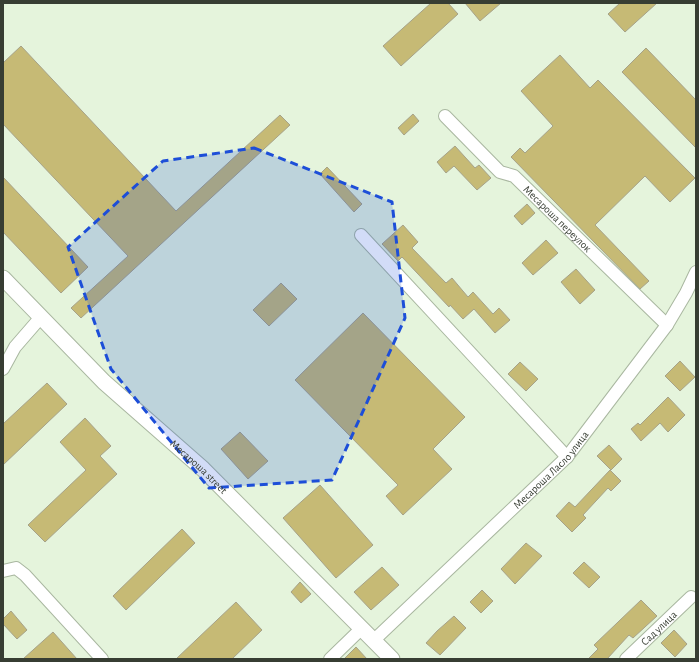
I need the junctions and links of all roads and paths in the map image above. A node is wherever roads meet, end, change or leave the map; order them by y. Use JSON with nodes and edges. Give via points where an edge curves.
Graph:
{"nodes":[{"id":1,"x":445,"y":116,"type":"dead end"},
{"id":2,"x":361,"y":236,"type":"dead end"},
{"id":3,"x":696,"y":272,"type":"edge"},
{"id":4,"x":3,"y":278,"type":"edge"},
{"id":5,"x":691,"y":295,"type":"edge"},
{"id":6,"x":41,"y":318,"type":"junction"},
{"id":7,"x":667,"y":325,"type":"junction"},
{"id":8,"x":3,"y":368,"type":"edge"},
{"id":9,"x":567,"y":457,"type":"junction"},
{"id":10,"x":3,"y":571,"type":"edge"},
{"id":11,"x":692,"y":597,"type":"dead end"},
{"id":12,"x":361,"y":629,"type":"junction"},
{"id":13,"x":373,"y":641,"type":"junction"},
{"id":14,"x":102,"y":659,"type":"edge"},
{"id":15,"x":330,"y":659,"type":"edge"},
{"id":16,"x":392,"y":659,"type":"edge"},
{"id":17,"x":626,"y":659,"type":"edge"}],
"edges":[{"from":1,"to":7,"type":"street","name":"Месароша переулок","via":[[500,172],[514,176]]},
{"from":2,"to":9,"type":"street"},
{"from":3,"to":5,"type":"street","name":"Месароша Ласло улица"},
{"from":4,"to":6,"type":"street","name":"Месароша street"},
{"from":5,"to":7,"type":"street","name":"Месароша Ласло улица"},
{"from":6,"to":8,"type":"street","via":[[15,347]]},
{"from":6,"to":12,"type":"street","name":"Месароша street","via":[[104,382],[203,469]]},
{"from":7,"to":9,"type":"street","name":"Месароша Ласло улица"},
{"from":9,"to":13,"type":"street","name":"Месароша Ласло улица"},
{"from":10,"to":14,"type":"street","via":[[16,568],[25,574]]},
{"from":11,"to":17,"type":"street","name":"Сад улица"},
{"from":12,"to":13,"type":"street","name":"Месароша street"},
{"from":12,"to":15,"type":"street"},
{"from":13,"to":16,"type":"street","name":"Месароша street"}]}
